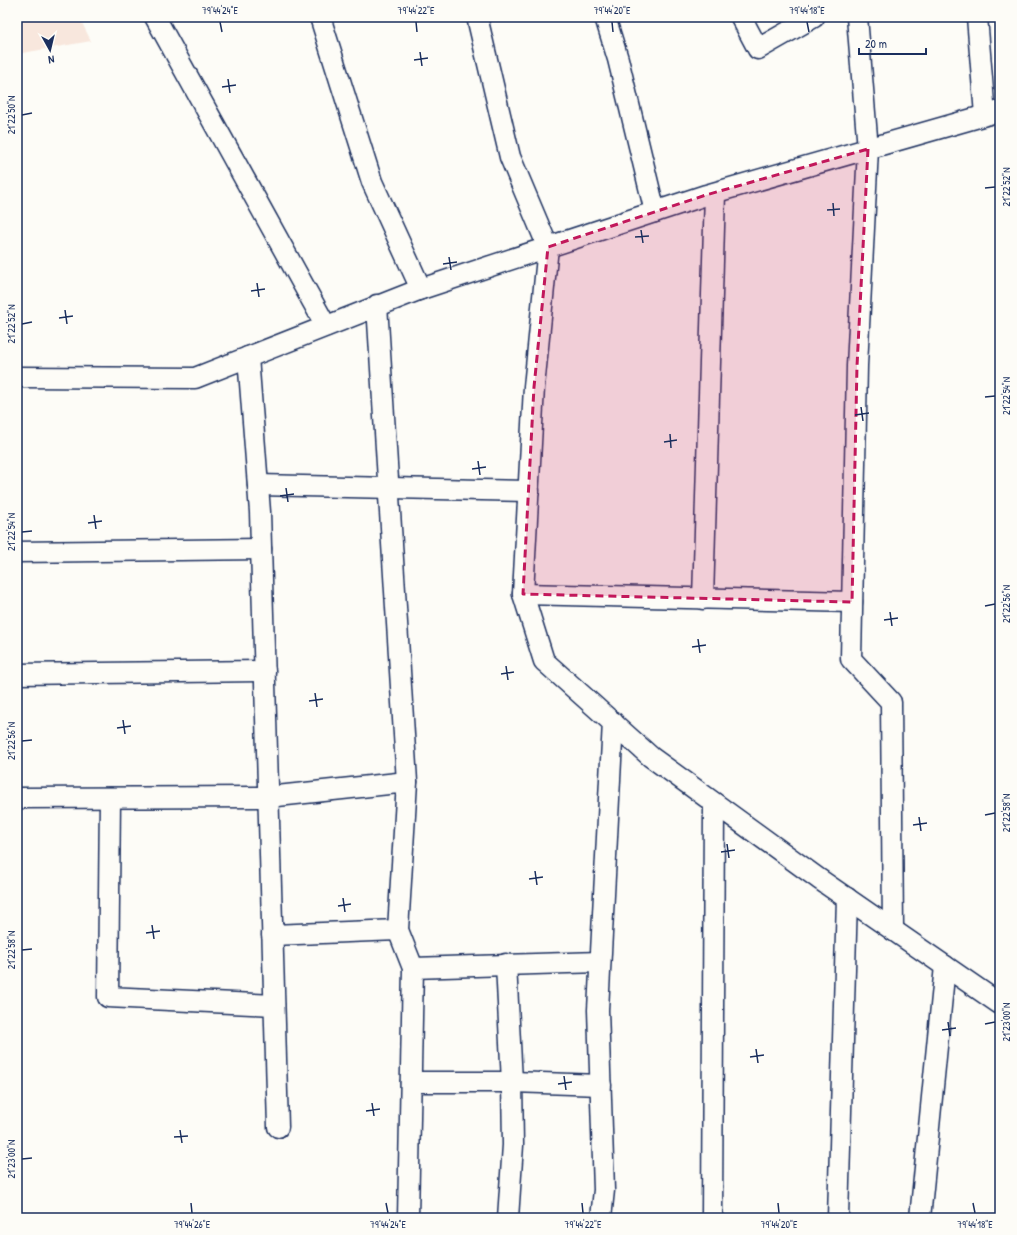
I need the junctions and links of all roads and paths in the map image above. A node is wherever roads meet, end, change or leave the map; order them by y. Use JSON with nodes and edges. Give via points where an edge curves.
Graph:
{"nodes":[{"id":1,"x":155,"y":17,"type":"edge"},
{"id":2,"x":320,"y":17,"type":"edge"},
{"id":3,"x":477,"y":17,"type":"edge"},
{"id":4,"x":605,"y":17,"type":"edge"},
{"id":5,"x":741,"y":17,"type":"edge"},
{"id":6,"x":814,"y":17,"type":"edge"},
{"id":7,"x":857,"y":17,"type":"edge"},
{"id":8,"x":977,"y":17,"type":"edge"},
{"id":9,"x":992,"y":113,"type":"edge"},
{"id":10,"x":868,"y":149,"type":"junction"},
{"id":11,"x":715,"y":193,"type":"junction"},
{"id":12,"x":655,"y":212,"type":"junction"},
{"id":13,"x":548,"y":247,"type":"junction"},
{"id":14,"x":421,"y":289,"type":"junction"},
{"id":15,"x":377,"y":305,"type":"junction"},
{"id":16,"x":326,"y":326,"type":"junction"},
{"id":17,"x":248,"y":357,"type":"junction"},
{"id":18,"x":17,"y":377,"type":"edge"},
{"id":19,"x":258,"y":485,"type":"junction"},
{"id":20,"x":389,"y":488,"type":"junction"},
{"id":21,"x":529,"y":491,"type":"junction"},
{"id":22,"x":261,"y":549,"type":"junction"},
{"id":23,"x":17,"y":552,"type":"edge"},
{"id":24,"x":523,"y":594,"type":"junction"},
{"id":25,"x":703,"y":599,"type":"junction"},
{"id":26,"x":852,"y":602,"type":"junction"},
{"id":27,"x":265,"y":671,"type":"junction"},
{"id":28,"x":17,"y":674,"type":"edge"},
{"id":29,"x":613,"y":722,"type":"junction"},
{"id":30,"x":407,"y":782,"type":"junction"},
{"id":31,"x":268,"y":797,"type":"junction"},
{"id":32,"x":17,"y":798,"type":"edge"},
{"id":33,"x":110,"y":798,"type":"junction"},
{"id":34,"x":714,"y":802,"type":"junction"},
{"id":35,"x":847,"y":898,"type":"junction"},
{"id":36,"x":398,"y":930,"type":"junction"},
{"id":37,"x":893,"y":930,"type":"junction"},
{"id":38,"x":272,"y":934,"type":"junction"},
{"id":39,"x":600,"y":962,"type":"junction"},
{"id":40,"x":506,"y":964,"type":"junction"},
{"id":41,"x":945,"y":966,"type":"junction"},
{"id":42,"x":413,"y":968,"type":"junction"},
{"id":43,"x":274,"y":1004,"type":"junction"},
{"id":44,"x":1000,"y":1004,"type":"edge"},
{"id":45,"x":411,"y":1082,"type":"junction"},
{"id":46,"x":512,"y":1082,"type":"junction"},
{"id":47,"x":601,"y":1085,"type":"junction"},
{"id":48,"x":278,"y":1127,"type":"dead end"},
{"id":49,"x":408,"y":1218,"type":"edge"},
{"id":50,"x":508,"y":1218,"type":"edge"},
{"id":51,"x":602,"y":1218,"type":"edge"},
{"id":52,"x":712,"y":1218,"type":"edge"},
{"id":53,"x":838,"y":1218,"type":"edge"},
{"id":54,"x":920,"y":1218,"type":"edge"}],
"edges":[{"from":1,"to":16,"type":"street"},
{"from":2,"to":14,"type":"street","via":[[372,182]]},
{"from":3,"to":13,"type":"street","via":[[510,156]]},
{"from":4,"to":12,"type":"street","via":[[618,59]]},
{"from":5,"to":6,"type":"street","via":[[758,50]]},
{"from":7,"to":10,"type":"street"},
{"from":8,"to":9,"type":"street"},
{"from":9,"to":10,"type":"street"},
{"from":10,"to":11,"type":"street"},
{"from":10,"to":26,"type":"street","via":[[857,366]]},
{"from":11,"to":12,"type":"street"},
{"from":11,"to":25,"type":"street"},
{"from":12,"to":13,"type":"street"},
{"from":13,"to":14,"type":"street"},
{"from":13,"to":21,"type":"street","via":[[534,387]]},
{"from":14,"to":15,"type":"street"},
{"from":15,"to":16,"type":"street"},
{"from":15,"to":20,"type":"street"},
{"from":16,"to":17,"type":"street"},
{"from":17,"to":18,"type":"street","via":[[195,378]]},
{"from":17,"to":19,"type":"street"},
{"from":19,"to":20,"type":"street"},
{"from":19,"to":22,"type":"street"},
{"from":20,"to":21,"type":"street"},
{"from":20,"to":30,"type":"street"},
{"from":21,"to":24,"type":"street"},
{"from":22,"to":23,"type":"street"},
{"from":22,"to":27,"type":"street"},
{"from":24,"to":25,"type":"street"},
{"from":24,"to":29,"type":"street","via":[[544,661]]},
{"from":25,"to":26,"type":"street"},
{"from":26,"to":37,"type":"street","via":[[851,658],[891,702]]},
{"from":27,"to":28,"type":"street"},
{"from":27,"to":31,"type":"street"},
{"from":29,"to":34,"type":"street","via":[[651,757]]},
{"from":29,"to":39,"type":"street"},
{"from":30,"to":31,"type":"street"},
{"from":30,"to":36,"type":"street"},
{"from":31,"to":33,"type":"street"},
{"from":31,"to":38,"type":"street"},
{"from":32,"to":33,"type":"street"},
{"from":33,"to":43,"type":"street","via":[[108,997]]},
{"from":34,"to":35,"type":"street"},
{"from":34,"to":52,"type":"street"},
{"from":35,"to":37,"type":"street"},
{"from":35,"to":53,"type":"street"},
{"from":36,"to":38,"type":"street"},
{"from":36,"to":42,"type":"street"},
{"from":37,"to":41,"type":"street"},
{"from":38,"to":43,"type":"street"},
{"from":39,"to":40,"type":"street"},
{"from":39,"to":47,"type":"street","via":[[598,1010]]},
{"from":40,"to":42,"type":"street"},
{"from":40,"to":46,"type":"street"},
{"from":41,"to":44,"type":"street"},
{"from":41,"to":54,"type":"street"},
{"from":42,"to":45,"type":"street"},
{"from":43,"to":48,"type":"street"},
{"from":45,"to":46,"type":"street"},
{"from":45,"to":49,"type":"street"},
{"from":46,"to":47,"type":"street"},
{"from":46,"to":50,"type":"street","via":[[513,1145]]},
{"from":47,"to":51,"type":"street","via":[[604,1190]]}]}
